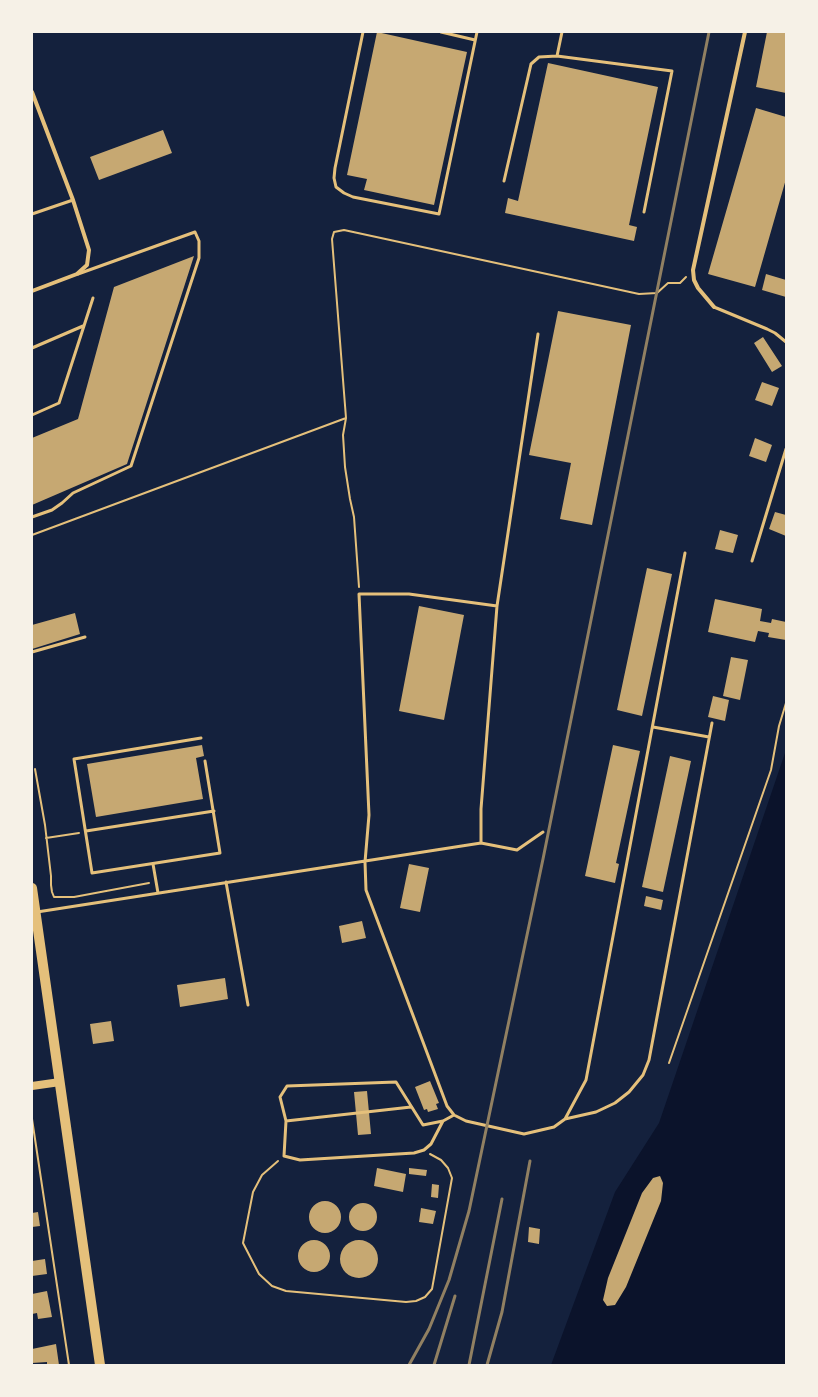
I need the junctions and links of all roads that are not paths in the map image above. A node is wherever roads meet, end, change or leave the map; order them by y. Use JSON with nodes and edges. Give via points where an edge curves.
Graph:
{"nodes":[{"id":1,"x":363,"y":32,"type":"edge"},
{"id":2,"x":441,"y":32,"type":"edge"},
{"id":3,"x":477,"y":32,"type":"edge"},
{"id":4,"x":562,"y":32,"type":"edge"},
{"id":5,"x":745,"y":32,"type":"edge"},
{"id":6,"x":475,"y":40,"type":"junction"},
{"id":7,"x":557,"y":56,"type":"junction"},
{"id":8,"x":32,"y":92,"type":"edge"},
{"id":9,"x":504,"y":181,"type":"dead end"},
{"id":10,"x":73,"y":200,"type":"junction"},
{"id":11,"x":644,"y":212,"type":"dead end"},
{"id":12,"x":32,"y":214,"type":"edge"},
{"id":13,"x":77,"y":274,"type":"junction"},
{"id":14,"x":32,"y":291,"type":"edge"},
{"id":15,"x":93,"y":298,"type":"dead end"},
{"id":16,"x":714,"y":307,"type":"joint"},
{"id":17,"x":83,"y":326,"type":"junction"},
{"id":18,"x":538,"y":334,"type":"dead end"},
{"id":19,"x":786,"y":342,"type":"edge"},
{"id":20,"x":32,"y":348,"type":"edge"},
{"id":21,"x":32,"y":415,"type":"edge"},
{"id":22,"x":786,"y":449,"type":"edge"},
{"id":23,"x":32,"y":517,"type":"edge"},
{"id":24,"x":685,"y":553,"type":"dead end"},
{"id":25,"x":752,"y":561,"type":"dead end"},
{"id":26,"x":497,"y":606,"type":"junction"},
{"id":27,"x":85,"y":637,"type":"dead end"},
{"id":28,"x":32,"y":652,"type":"edge"},
{"id":29,"x":712,"y":723,"type":"dead end"},
{"id":30,"x":653,"y":727,"type":"junction"},
{"id":31,"x":709,"y":737,"type":"junction"},
{"id":32,"x":201,"y":738,"type":"dead end"},
{"id":33,"x":206,"y":761,"type":"dead end"},
{"id":34,"x":214,"y":811,"type":"junction"},
{"id":35,"x":86,"y":831,"type":"junction"},
{"id":36,"x":543,"y":832,"type":"dead end"},
{"id":37,"x":481,"y":843,"type":"junction"},
{"id":38,"x":365,"y":862,"type":"junction"},
{"id":39,"x":153,"y":864,"type":"junction"},
{"id":40,"x":226,"y":882,"type":"junction"},
{"id":41,"x":32,"y":888,"type":"edge"},
{"id":42,"x":158,"y":893,"type":"junction"},
{"id":43,"x":36,"y":912,"type":"junction"},
{"id":44,"x":248,"y":1005,"type":"dead end"},
{"id":45,"x":60,"y":1082,"type":"junction"},
{"id":46,"x":32,"y":1086,"type":"edge"},
{"id":47,"x":412,"y":1107,"type":"junction"},
{"id":48,"x":454,"y":1115,"type":"junction"},
{"id":49,"x":565,"y":1119,"type":"junction"},
{"id":50,"x":286,"y":1121,"type":"junction"},
{"id":51,"x":443,"y":1121,"type":"junction"},
{"id":52,"x":100,"y":1365,"type":"edge"}],
"edges":[{"from":1,"to":6,"type":"lane","via":[[335,168],[336,187],[353,197],[440,214]]},
{"from":2,"to":6,"type":"lane"},
{"from":3,"to":6,"type":"lane"},
{"from":4,"to":7,"type":"lane"},
{"from":5,"to":16,"type":"street","via":[[693,270],[698,288]]},
{"from":7,"to":9,"type":"lane","via":[[539,57],[531,64]]},
{"from":7,"to":11,"type":"lane","via":[[672,72]]},
{"from":8,"to":10,"type":"street"},
{"from":10,"to":12,"type":"lane"},
{"from":10,"to":13,"type":"street","via":[[89,250],[87,265]]},
{"from":13,"to":14,"type":"street"},
{"from":13,"to":23,"type":"lane","via":[[195,232],[199,241],[199,258],[131,466],[73,492],[52,510]]},
{"from":15,"to":17,"type":"lane"},
{"from":16,"to":19,"type":"lane","via":[[767,329]]},
{"from":17,"to":20,"type":"lane"},
{"from":17,"to":21,"type":"lane","via":[[59,403]]},
{"from":18,"to":26,"type":"lane"},
{"from":22,"to":25,"type":"lane"},
{"from":24,"to":30,"type":"lane"},
{"from":26,"to":37,"type":"lane","via":[[481,809]]},
{"from":26,"to":38,"type":"lane","via":[[409,594],[359,594],[369,815]]},
{"from":27,"to":28,"type":"lane"},
{"from":29,"to":31,"type":"lane"},
{"from":30,"to":31,"type":"lane"},
{"from":30,"to":49,"type":"lane","via":[[586,1080]]},
{"from":31,"to":49,"type":"lane","via":[[649,1060],[643,1075],[629,1092],[615,1103],[596,1112]]},
{"from":32,"to":35,"type":"lane","via":[[74,759]]},
{"from":33,"to":34,"type":"lane"},
{"from":34,"to":35,"type":"lane"},
{"from":34,"to":39,"type":"lane","via":[[220,853]]},
{"from":35,"to":39,"type":"lane","via":[[92,873]]},
{"from":36,"to":37,"type":"lane","via":[[517,850]]},
{"from":37,"to":38,"type":"lane"},
{"from":38,"to":40,"type":"lane"},
{"from":38,"to":48,"type":"lane","via":[[366,890],[447,1106]]},
{"from":39,"to":42,"type":"lane"},
{"from":40,"to":42,"type":"lane"},
{"from":40,"to":44,"type":"lane"},
{"from":41,"to":43,"type":"main road"},
{"from":42,"to":43,"type":"lane"},
{"from":43,"to":45,"type":"main road"},
{"from":45,"to":46,"type":"main road"},
{"from":45,"to":52,"type":"main road"},
{"from":47,"to":50,"type":"lane"},
{"from":47,"to":50,"type":"lane","via":[[396,1082],[287,1086],[280,1097]]},
{"from":47,"to":51,"type":"lane","via":[[423,1125]]},
{"from":48,"to":49,"type":"lane","via":[[466,1121],[524,1134],[554,1127]]},
{"from":48,"to":51,"type":"lane"},
{"from":50,"to":51,"type":"lane","via":[[284,1156],[300,1160],[414,1153],[424,1150],[431,1144]]}]}
